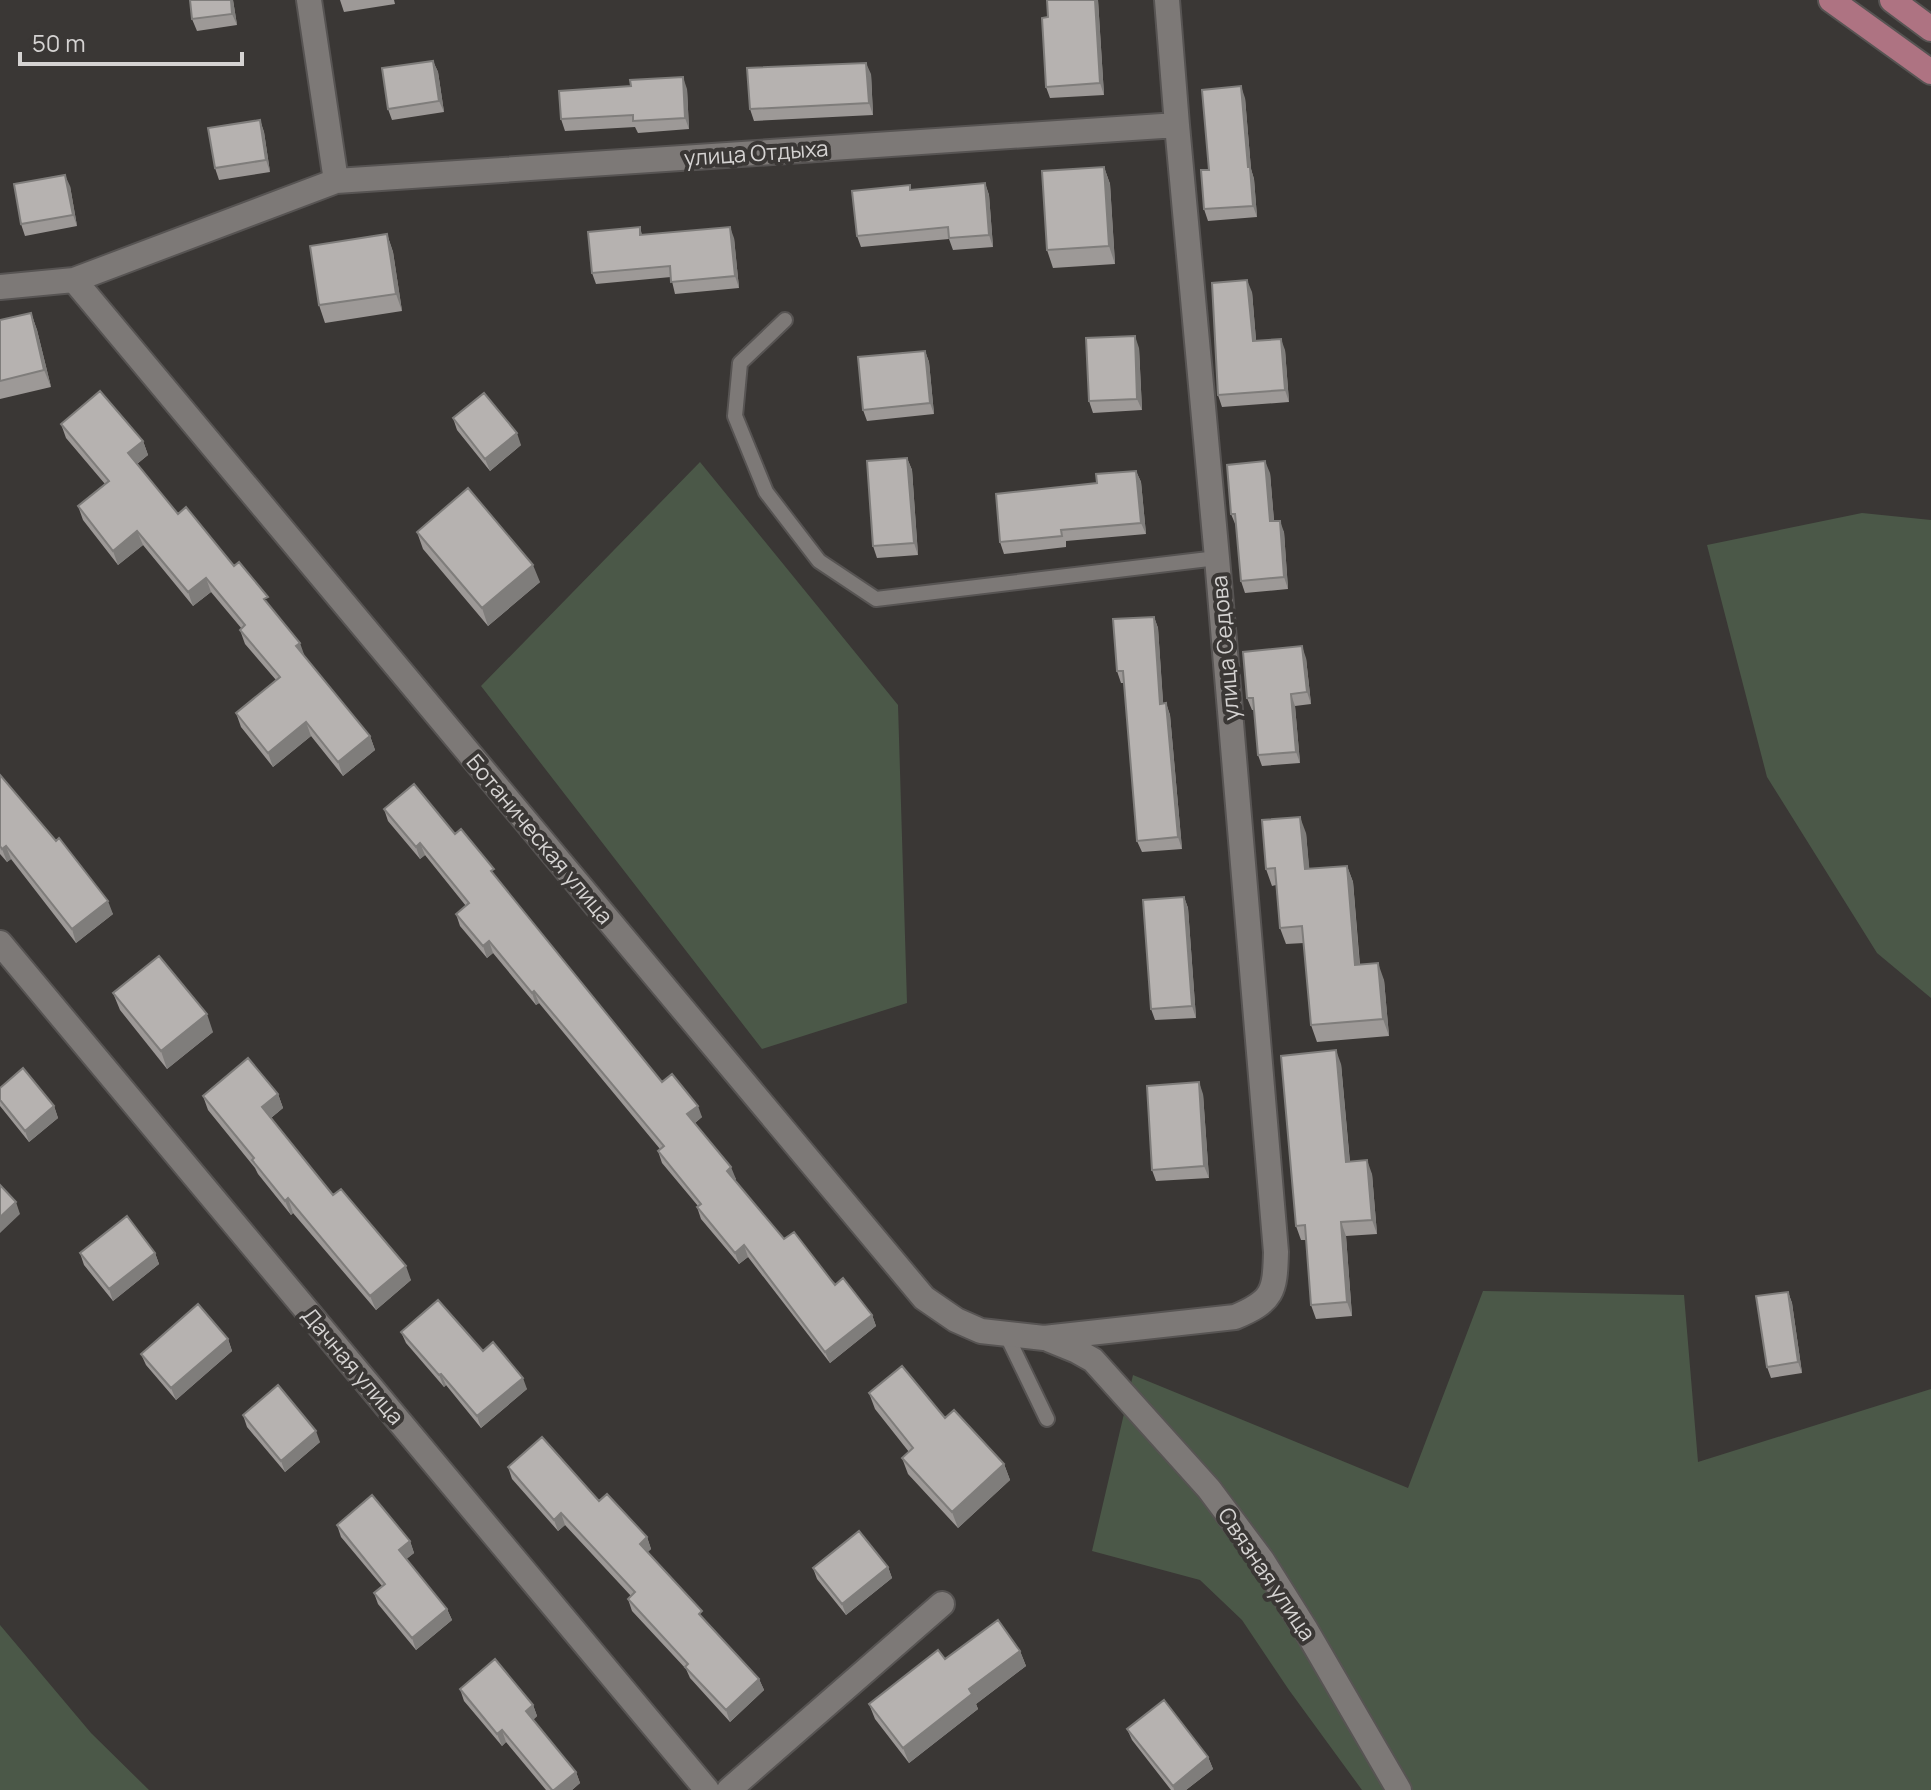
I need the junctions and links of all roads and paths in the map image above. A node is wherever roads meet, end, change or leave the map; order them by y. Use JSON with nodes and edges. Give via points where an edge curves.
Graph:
{"nodes":[{"id":1,"x":309,"y":0,"type":"edge"},
{"id":2,"x":1167,"y":0,"type":"edge"},
{"id":3,"x":1831,"y":0,"type":"edge"},
{"id":4,"x":1892,"y":0,"type":"edge"},
{"id":5,"x":1931,"y":29,"type":"edge"},
{"id":6,"x":1931,"y":72,"type":"edge"},
{"id":7,"x":1177,"y":125,"type":"junction"},
{"id":8,"x":336,"y":181,"type":"junction"},
{"id":9,"x":74,"y":280,"type":"junction"},
{"id":10,"x":0,"y":287,"type":"edge"},
{"id":11,"x":785,"y":320,"type":"dead end"},
{"id":12,"x":1217,"y":558,"type":"junction"},
{"id":13,"x":0,"y":943,"type":"edge"},
{"id":14,"x":1006,"y":1334,"type":"junction"},
{"id":15,"x":1044,"y":1338,"type":"junction"},
{"id":16,"x":1047,"y":1419,"type":"dead end"},
{"id":17,"x":942,"y":1604,"type":"dead end"},
{"id":18,"x":707,"y":1790,"type":"edge"},
{"id":19,"x":729,"y":1790,"type":"edge"},
{"id":20,"x":1399,"y":1790,"type":"edge"}],
"edges":[{"from":1,"to":8,"type":"street"},
{"from":2,"to":7,"type":"street","name":"улица Седова"},
{"from":3,"to":6,"type":"main road"},
{"from":4,"to":5,"type":"main road"},
{"from":7,"to":8,"type":"street","name":"улица Отдыха"},
{"from":7,"to":12,"type":"street","name":"улица Седова"},
{"from":8,"to":9,"type":"street","name":"улица Отдыха"},
{"from":9,"to":10,"type":"street","name":"улица Отдыха"},
{"from":9,"to":14,"type":"street","name":"Ботаническая улица","via":[[924,1298],[981,1331]]},
{"from":11,"to":12,"type":"lane","via":[[740,363],[735,416],[766,492],[819,561],[876,599]]},
{"from":12,"to":15,"type":"street","name":"улица Седова","via":[[1275,1278],[1269,1296],[1235,1317]]},
{"from":13,"to":18,"type":"street","name":"Дачная улица"},
{"from":14,"to":15,"type":"street","name":"Ботаническая улица"},
{"from":14,"to":16,"type":"lane"},
{"from":15,"to":20,"type":"street","name":"Связная улица","via":[[1093,1360],[1209,1489],[1262,1560]]},
{"from":17,"to":19,"type":"street"}]}
